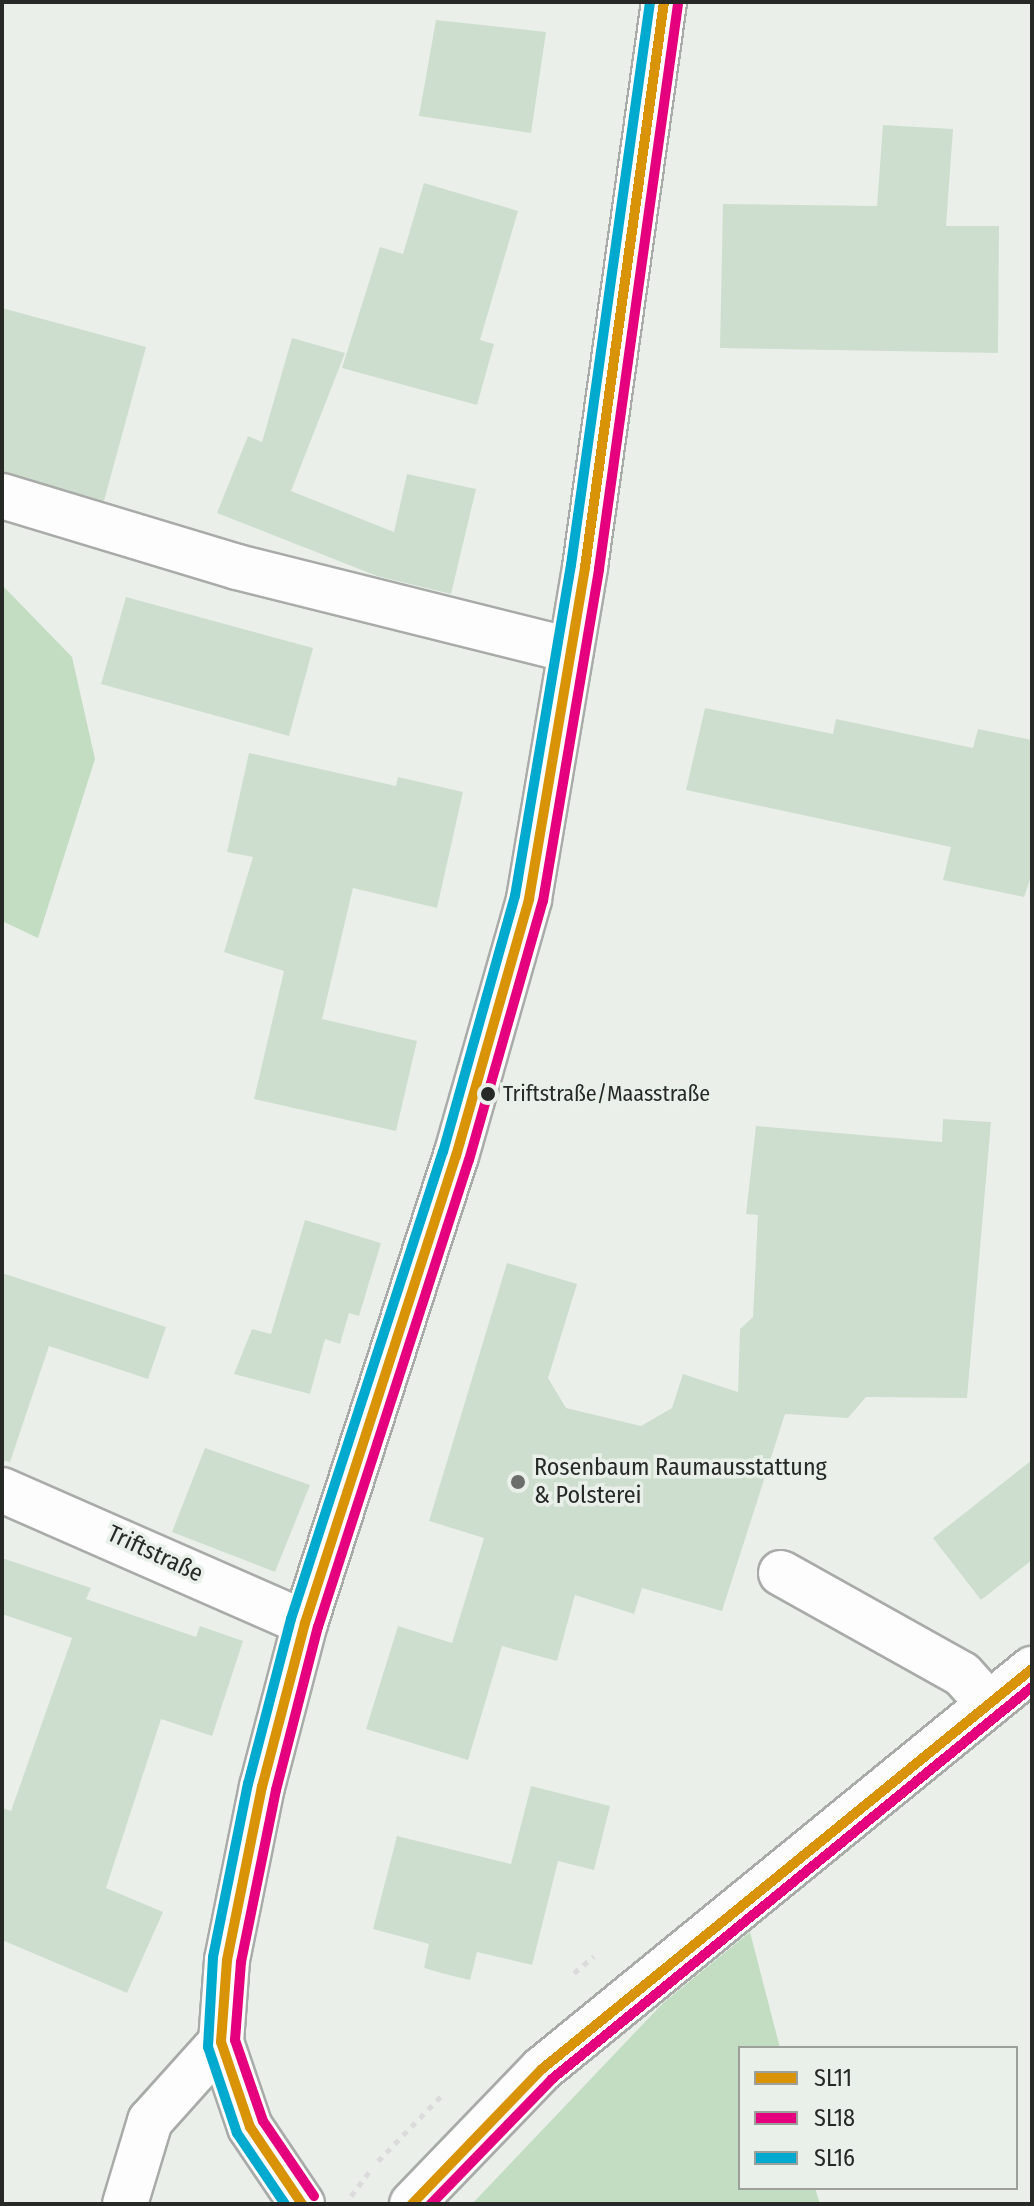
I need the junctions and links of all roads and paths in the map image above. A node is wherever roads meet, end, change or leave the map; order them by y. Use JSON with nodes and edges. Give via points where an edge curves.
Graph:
{"nodes":[{"id":1,"x":664,"y":2,"type":"edge"},
{"id":2,"x":2,"y":496,"type":"edge"},
{"id":3,"x":571,"y":650,"type":"junction"},
{"id":4,"x":2,"y":1490,"type":"edge"},
{"id":5,"x":781,"y":1573,"type":"dead end"},
{"id":6,"x":305,"y":1623,"type":"junction"},
{"id":7,"x":1032,"y":1669,"type":"edge"},
{"id":8,"x":988,"y":1703,"type":"junction"},
{"id":9,"x":221,"y":2042,"type":"junction"},
{"id":10,"x":125,"y":2204,"type":"edge"},
{"id":11,"x":302,"y":2204,"type":"edge"},
{"id":12,"x":412,"y":2204,"type":"edge"}],
"edges":[{"from":1,"to":3,"type":"street"},
{"from":2,"to":3,"type":"street","via":[[237,567]]},
{"from":3,"to":6,"type":"street","via":[[529,899],[456,1156]]},
{"from":4,"to":6,"type":"street","name":"Triftstraße"},
{"from":5,"to":8,"type":"street","via":[[962,1674]]},
{"from":6,"to":9,"type":"street","via":[[262,1787],[227,1960]]},
{"from":7,"to":8,"type":"street"},
{"from":8,"to":12,"type":"street","via":[[542,2069]]},
{"from":9,"to":10,"type":"street","via":[[150,2121]]},
{"from":9,"to":11,"type":"street","via":[[250,2127]]}]}
